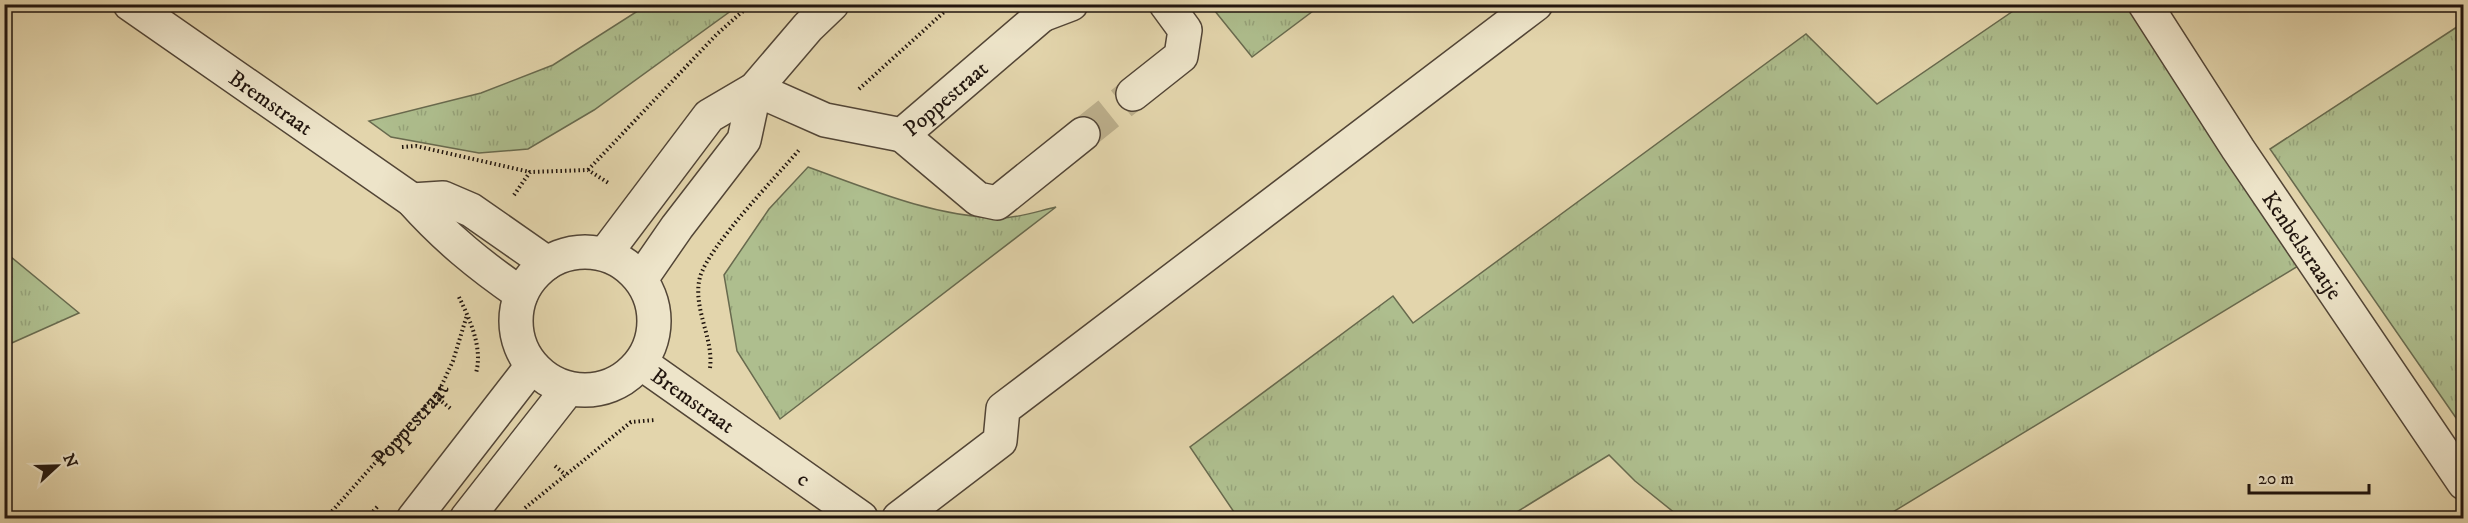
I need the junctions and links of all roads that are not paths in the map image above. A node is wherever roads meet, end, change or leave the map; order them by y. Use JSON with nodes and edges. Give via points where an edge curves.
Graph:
{"nodes":[{"id":1,"x":130,"y":4,"type":"edge"},
{"id":2,"x":832,"y":4,"type":"edge"},
{"id":3,"x":1166,"y":4,"type":"edge"},
{"id":4,"x":1536,"y":4,"type":"edge"},
{"id":5,"x":2145,"y":4,"type":"edge"},
{"id":6,"x":1051,"y":8,"type":"edge"},
{"id":7,"x":755,"y":89,"type":"junction"},
{"id":8,"x":1133,"y":94,"type":"tunnel mouth"},
{"id":9,"x":1083,"y":134,"type":"tunnel mouth"},
{"id":10,"x":902,"y":135,"type":"junction"},
{"id":11,"x":412,"y":200,"type":"junction"},
{"id":12,"x":605,"y":254,"type":"junction"},
{"id":13,"x":547,"y":263,"type":"junction"},
{"id":14,"x":641,"y":279,"type":"junction"},
{"id":15,"x":521,"y":294,"type":"junction"},
{"id":16,"x":641,"y":363,"type":"junction"},
{"id":17,"x":531,"y":366,"type":"junction"},
{"id":18,"x":568,"y":389,"type":"junction"},
{"id":19,"x":746,"y":436,"type":"joint"},
{"id":20,"x":2463,"y":483,"type":"edge"},
{"id":21,"x":414,"y":519,"type":"edge"},
{"id":22,"x":467,"y":519,"type":"edge"},
{"id":23,"x":861,"y":519,"type":"edge"},
{"id":24,"x":899,"y":519,"type":"edge"}],
"edges":[{"from":1,"to":11,"type":"street","name":"Bremstraat"},
{"from":2,"to":7,"type":"street"},
{"from":3,"to":8,"type":"street","via":[[1185,30],[1181,56]]},
{"from":4,"to":24,"type":"street","via":[[1003,409],[1000,441]]},
{"from":5,"to":20,"type":"street","name":"Kenbelstraatje"},
{"from":6,"to":10,"type":"street","name":"Poppestraat"},
{"from":7,"to":10,"type":"street","name":"Poppestraat","via":[[825,120]]},
{"from":7,"to":12,"type":"street","via":[[709,116]]},
{"from":7,"to":14,"type":"street","via":[[744,140]]},
{"from":9,"to":10,"type":"street","via":[[997,203],[978,199]]},
{"from":11,"to":13,"type":"street","via":[[443,198],[471,210]]},
{"from":11,"to":15,"type":"street","name":"Bremstraat","via":[[468,257]]},
{"from":12,"to":13,"type":"street","via":[[585,251]]},
{"from":12,"to":14,"type":"street","via":[[625,264]]},
{"from":13,"to":15,"type":"street"},
{"from":14,"to":16,"type":"street","via":[[652,299],[655,322],[652,344]]},
{"from":15,"to":17,"type":"street","via":[[516,332]]},
{"from":16,"to":18,"type":"street","via":[[626,378],[608,387]]},
{"from":16,"to":19,"type":"street","name":"Bremstraat"},
{"from":17,"to":18,"type":"street"},
{"from":17,"to":21,"type":"street"},
{"from":18,"to":22,"type":"street"},
{"from":19,"to":23,"type":"street","name":"c"}]}
